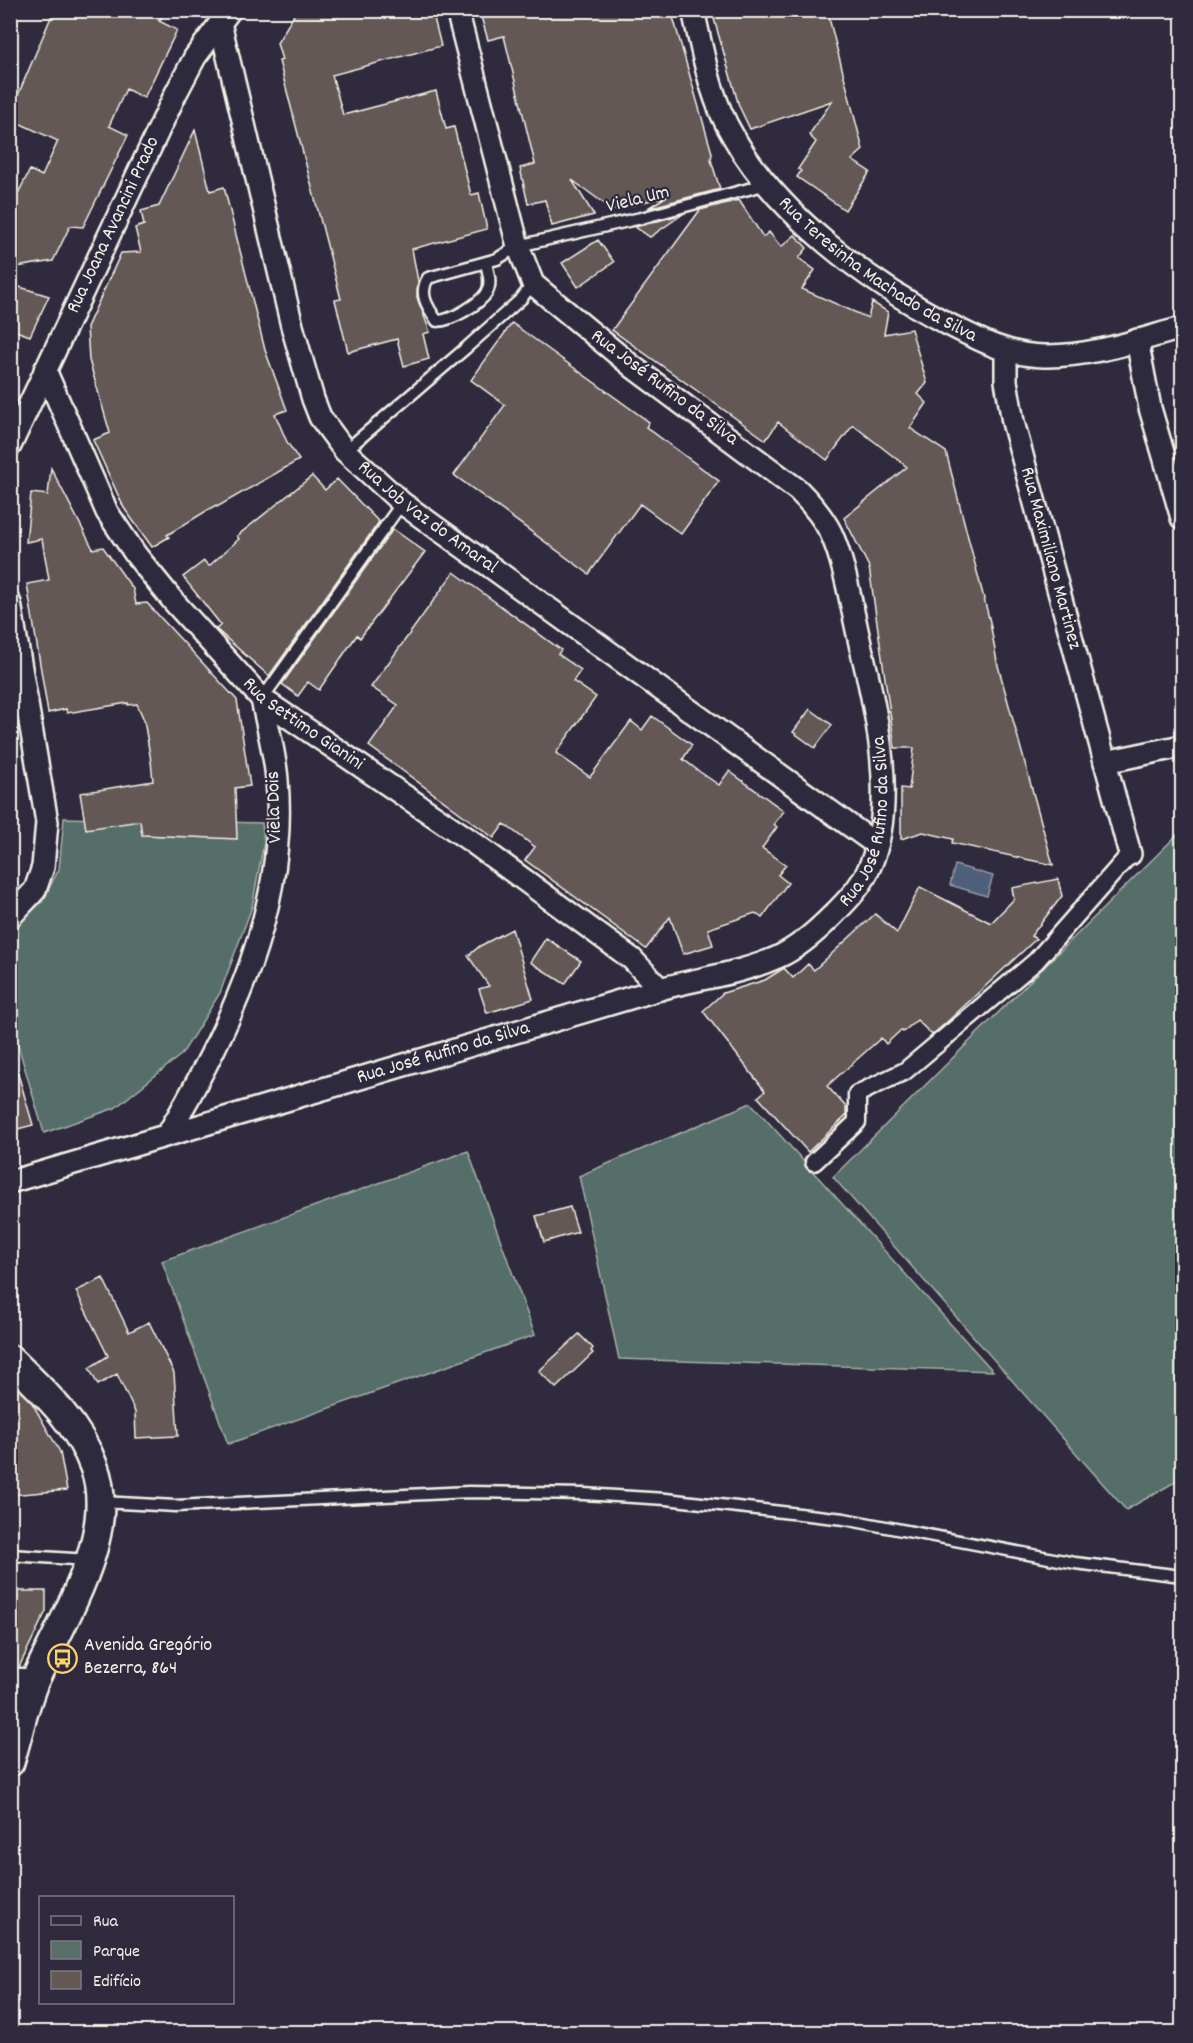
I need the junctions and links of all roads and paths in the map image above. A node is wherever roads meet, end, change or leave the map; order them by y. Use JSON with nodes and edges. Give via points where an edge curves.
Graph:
{"nodes":[{"id":1,"x":457,"y":10,"type":"edge"},
{"id":2,"x":693,"y":10,"type":"edge"},
{"id":3,"x":225,"y":17,"type":"edge"},
{"id":4,"x":767,"y":184,"type":"junction"},
{"id":5,"x":518,"y":246,"type":"junction"},
{"id":6,"x":486,"y":263,"type":"junction"},
{"id":7,"x":533,"y":284,"type":"junction"},
{"id":8,"x":1182,"y":328,"type":"edge"},
{"id":9,"x":1137,"y":340,"type":"junction"},
{"id":10,"x":1006,"y":352,"type":"junction"},
{"id":11,"x":45,"y":370,"type":"junction"},
{"id":12,"x":10,"y":446,"type":"edge"},
{"id":13,"x":345,"y":451,"type":"junction"},
{"id":14,"x":402,"y":503,"type":"junction"},
{"id":15,"x":1182,"y":518,"type":"edge"},
{"id":16,"x":10,"y":603,"type":"edge"},
{"id":17,"x":262,"y":699,"type":"junction"},
{"id":18,"x":1182,"y":746,"type":"edge"},
{"id":19,"x":1104,"y":762,"type":"junction"},
{"id":20,"x":877,"y":845,"type":"junction"},
{"id":21,"x":1130,"y":854,"type":"joint"},
{"id":22,"x":10,"y":917,"type":"edge"},
{"id":23,"x":660,"y":989,"type":"junction"},
{"id":24,"x":168,"y":1134,"type":"junction"},
{"id":25,"x":814,"y":1162,"type":"dead end"},
{"id":26,"x":10,"y":1182,"type":"edge"},
{"id":27,"x":10,"y":1359,"type":"edge"},
{"id":28,"x":101,"y":1502,"type":"junction"},
{"id":29,"x":10,"y":1555,"type":"edge"},
{"id":30,"x":89,"y":1560,"type":"junction"},
{"id":31,"x":1182,"y":1576,"type":"edge"},
{"id":32,"x":23,"y":1679,"type":"edge"},
{"id":33,"x":10,"y":1762,"type":"edge"}],
"edges":[{"from":1,"to":5,"type":"street","name":"Rua José Rufino da Silva"},
{"from":2,"to":4,"type":"street","name":"Rua Teresinha Machado da Silva","via":[[713,94],[733,136]]},
{"from":3,"to":11,"type":"street","name":"Rua Joana Avancini Prado","via":[[195,57],[176,93]]},
{"from":3,"to":13,"type":"street","name":"Rua Job Vaz do Amaral","via":[[292,326],[320,417]]},
{"from":4,"to":5,"type":"lane","name":"Viela Um"},
{"from":4,"to":10,"type":"street","name":"Rua Teresinha Machado da Silva","via":[[821,238],[881,286]]},
{"from":5,"to":6,"type":"lane","name":"Viela Um"},
{"from":5,"to":7,"type":"street","name":"Rua José Rufino da Silva"},
{"from":6,"to":6,"type":"lane","name":"Viela Um","via":[[490,278],[487,292],[452,319],[437,321],[423,291],[428,278]]},
{"from":7,"to":13,"type":"lane","via":[[521,299]]},
{"from":7,"to":20,"type":"street","name":"Rua José Rufino da Silva","via":[[633,367],[798,490],[823,520],[837,555],[871,690],[883,784]]},
{"from":8,"to":9,"type":"street","name":"Rua Teresinha Machado da Silva"},
{"from":9,"to":10,"type":"street","name":"Rua Teresinha Machado da Silva","via":[[1064,355]]},
{"from":9,"to":15,"type":"street","via":[[1150,408]]},
{"from":10,"to":19,"type":"street","name":"Rua Maximiliano Martinez","via":[[1012,422]]},
{"from":11,"to":12,"type":"street","name":"Rua Joana Avancini Prado"},
{"from":11,"to":17,"type":"street","name":"Rua Settimo Gianini","via":[[107,512],[174,602]]},
{"from":13,"to":14,"type":"street","name":"Rua Job Vaz do Amaral"},
{"from":14,"to":17,"type":"lane"},
{"from":14,"to":20,"type":"street","name":"Rua Job Vaz do Amaral"},
{"from":16,"to":22,"type":"street","via":[[47,822],[44,867],[35,890]]},
{"from":17,"to":23,"type":"street","name":"Rua Settimo Gianini","via":[[471,841],[632,959]]},
{"from":17,"to":24,"type":"street","name":"Viela Dois","via":[[277,779],[278,848],[268,910],[238,1001],[206,1069]]},
{"from":18,"to":19,"type":"street"},
{"from":19,"to":21,"type":"street","name":"Rua Maximiliano Martinez"},
{"from":20,"to":23,"type":"street","name":"Rua José Rufino da Silva","via":[[862,883],[805,940],[781,956],[747,969]]},
{"from":21,"to":25,"type":"street","via":[[1036,961],[905,1071],[857,1094],[857,1122]]},
{"from":23,"to":24,"type":"street","name":"Rua José Rufino da Silva"},
{"from":24,"to":26,"type":"street","name":"Rua José Rufino da Silva"},
{"from":27,"to":28,"type":"street","via":[[54,1402],[83,1442],[95,1469]]},
{"from":28,"to":30,"type":"street"},
{"from":28,"to":31,"type":"lane","via":[[176,1506],[469,1492],[666,1499],[844,1519],[1075,1563]]},
{"from":29,"to":30,"type":"lane"},
{"from":30,"to":32,"type":"street","via":[[83,1581]]},
{"from":32,"to":33,"type":"street"}]}
